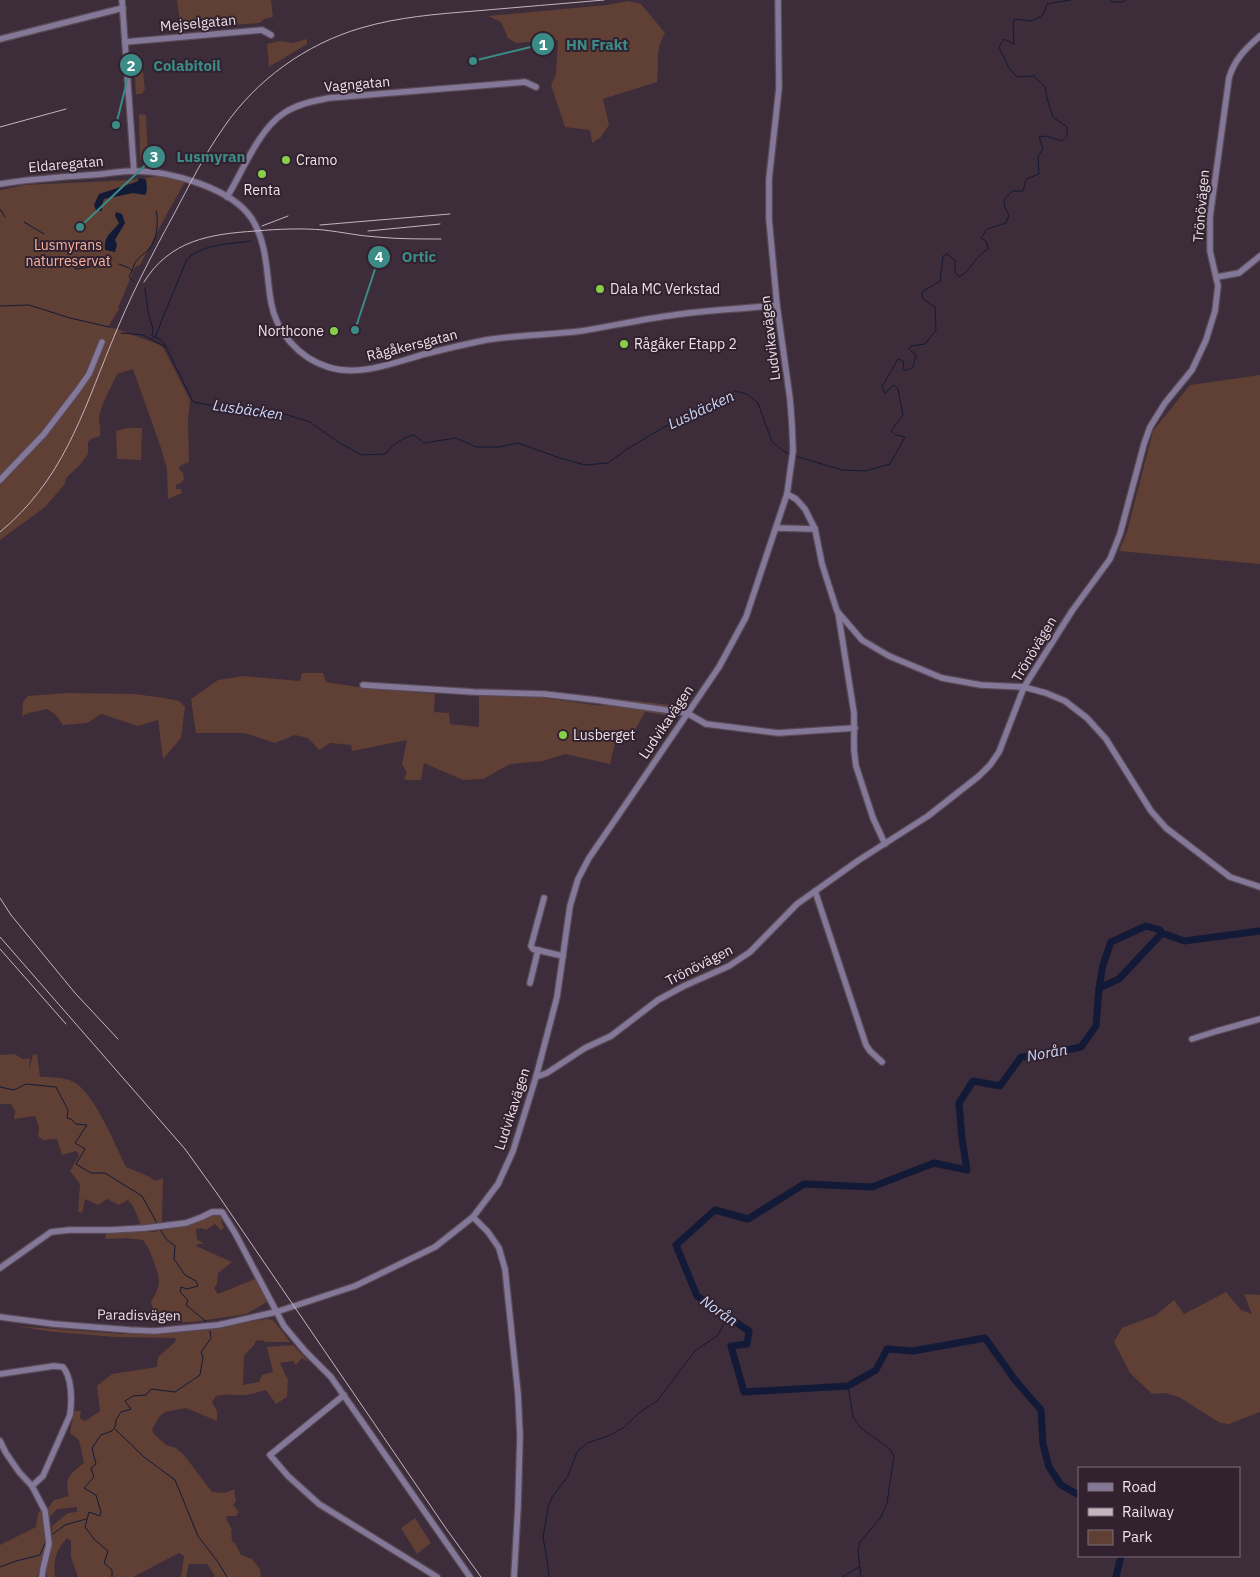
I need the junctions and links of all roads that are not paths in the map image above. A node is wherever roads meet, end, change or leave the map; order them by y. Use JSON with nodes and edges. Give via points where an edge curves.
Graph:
{"nodes":[{"id":1,"x":122,"y":0,"type":"edge"},
{"id":2,"x":778,"y":0,"type":"edge"},
{"id":3,"x":123,"y":8,"type":"junction"},
{"id":4,"x":271,"y":35,"type":"dead end"},
{"id":5,"x":1260,"y":36,"type":"edge"},
{"id":6,"x":0,"y":39,"type":"edge"},
{"id":7,"x":125,"y":42,"type":"junction"},
{"id":8,"x":536,"y":88,"type":"dead end"},
{"id":9,"x":134,"y":171,"type":"junction"},
{"id":10,"x":0,"y":184,"type":"edge"},
{"id":11,"x":228,"y":197,"type":"junction"},
{"id":12,"x":1260,"y":256,"type":"edge"},
{"id":13,"x":1217,"y":277,"type":"junction"},
{"id":14,"x":777,"y":305,"type":"junction"},
{"id":15,"x":102,"y":342,"type":"dead end"},
{"id":16,"x":0,"y":480,"type":"edge"},
{"id":17,"x":787,"y":494,"type":"junction"},
{"id":18,"x":776,"y":528,"type":"junction"},
{"id":19,"x":815,"y":529,"type":"junction"},
{"id":20,"x":838,"y":611,"type":"junction"},
{"id":21,"x":363,"y":684,"type":"dead end"},
{"id":22,"x":1024,"y":687,"type":"junction"},
{"id":23,"x":687,"y":713,"type":"junction"},
{"id":24,"x":855,"y":728,"type":"junction"},
{"id":25,"x":885,"y":844,"type":"junction"},
{"id":26,"x":1260,"y":887,"type":"edge"},
{"id":27,"x":814,"y":891,"type":"junction"},
{"id":28,"x":544,"y":898,"type":"dead end"},
{"id":29,"x":538,"y":950,"type":"junction"},
{"id":30,"x":563,"y":956,"type":"junction"},
{"id":31,"x":530,"y":983,"type":"dead end"},
{"id":32,"x":1260,"y":1019,"type":"edge"},
{"id":33,"x":1192,"y":1039,"type":"dead end"},
{"id":34,"x":882,"y":1062,"type":"dead end"},
{"id":35,"x":536,"y":1077,"type":"junction"},
{"id":36,"x":473,"y":1218,"type":"junction"},
{"id":37,"x":0,"y":1268,"type":"edge"},
{"id":38,"x":276,"y":1312,"type":"junction"},
{"id":39,"x":0,"y":1318,"type":"edge"},
{"id":40,"x":0,"y":1374,"type":"edge"},
{"id":41,"x":344,"y":1395,"type":"junction"},
{"id":42,"x":0,"y":1441,"type":"edge"},
{"id":43,"x":32,"y":1486,"type":"junction"},
{"id":44,"x":42,"y":1577,"type":"edge"},
{"id":45,"x":437,"y":1577,"type":"edge"},
{"id":46,"x":470,"y":1577,"type":"edge"},
{"id":47,"x":514,"y":1577,"type":"edge"}],
"edges":[{"from":1,"to":3,"type":"street"},
{"from":2,"to":14,"type":"street","name":"Ludvikavägen","via":[[778,88],[769,179]]},
{"from":3,"to":6,"type":"street"},
{"from":3,"to":7,"type":"street"},
{"from":4,"to":7,"type":"street","name":"Mejselgatan","via":[[262,30]]},
{"from":5,"to":13,"type":"street","name":"Trönövägen","via":[[1237,59],[1229,78],[1209,225],[1210,251]]},
{"from":7,"to":9,"type":"street"},
{"from":8,"to":11,"type":"street","name":"Vagngatan","via":[[525,82],[310,102],[277,118],[265,132]]},
{"from":9,"to":10,"type":"street","name":"Eldaregatan"},
{"from":9,"to":11,"type":"street","name":"Rågåkersgatan","via":[[178,177]]},
{"from":11,"to":14,"type":"street","name":"Rågåkersgatan","via":[[252,219],[260,236],[271,304],[285,335],[309,358],[338,369],[371,369],[486,340]]},
{"from":12,"to":13,"type":"street","via":[[1238,273]]},
{"from":13,"to":22,"type":"street","name":"Trönövägen","via":[[1216,301],[1206,340],[1192,370],[1150,427],[1114,552]]},
{"from":14,"to":17,"type":"street","name":"Ludvikavägen","via":[[790,399],[793,451]]},
{"from":15,"to":16,"type":"street","via":[[77,391],[44,434]]},
{"from":17,"to":18,"type":"street","name":"Ludvikavägen"},
{"from":17,"to":19,"type":"street","via":[[805,510]]},
{"from":18,"to":19,"type":"street"},
{"from":18,"to":23,"type":"street","name":"Ludvikavägen","via":[[746,617],[719,667]]},
{"from":19,"to":20,"type":"street","via":[[822,564]]},
{"from":20,"to":22,"type":"street","via":[[862,640],[889,656],[942,678],[981,685]]},
{"from":20,"to":24,"type":"street"},
{"from":21,"to":23,"type":"street","via":[[544,694]]},
{"from":22,"to":25,"type":"street","name":"Trönövägen","via":[[999,752],[990,765],[928,816]]},
{"from":22,"to":26,"type":"street","via":[[1056,697],[1082,714],[1106,739],[1147,806],[1166,828],[1230,877]]},
{"from":23,"to":24,"type":"street","via":[[706,724],[778,733]]},
{"from":23,"to":30,"type":"street","name":"Ludvikavägen","via":[[580,875],[572,896]]},
{"from":24,"to":25,"type":"street","via":[[856,766]]},
{"from":25,"to":27,"type":"street","name":"Trönövägen"},
{"from":27,"to":34,"type":"street","via":[[866,1045]]},
{"from":27,"to":35,"type":"street","name":"Trönövägen","via":[[736,962],[658,1000],[611,1036]]},
{"from":28,"to":29,"type":"street","via":[[532,942],[532,948]]},
{"from":29,"to":30,"type":"street"},
{"from":29,"to":31,"type":"street"},
{"from":30,"to":35,"type":"street","name":"Ludvikavägen","via":[[557,996]]},
{"from":32,"to":33,"type":"street"},
{"from":35,"to":36,"type":"street","name":"Ludvikavägen","via":[[513,1151],[498,1184]]},
{"from":36,"to":38,"type":"street","name":"Ludvikavägen","via":[[426,1252],[354,1286]]},
{"from":36,"to":47,"type":"street","via":[[499,1248],[505,1269],[520,1436]]},
{"from":37,"to":38,"type":"street","via":[[51,1232],[145,1228],[186,1223],[212,1212],[222,1212]]},
{"from":38,"to":39,"type":"street","name":"Paradisvägen","via":[[218,1325],[155,1330]]},
{"from":38,"to":41,"type":"street"},
{"from":40,"to":43,"type":"street","via":[[54,1366],[63,1367],[68,1375],[70,1415],[43,1476]]},
{"from":41,"to":45,"type":"street","via":[[270,1455],[319,1504]]},
{"from":41,"to":46,"type":"street"},
{"from":42,"to":43,"type":"street"},
{"from":43,"to":44,"type":"street","via":[[45,1512],[49,1544]]}]}
